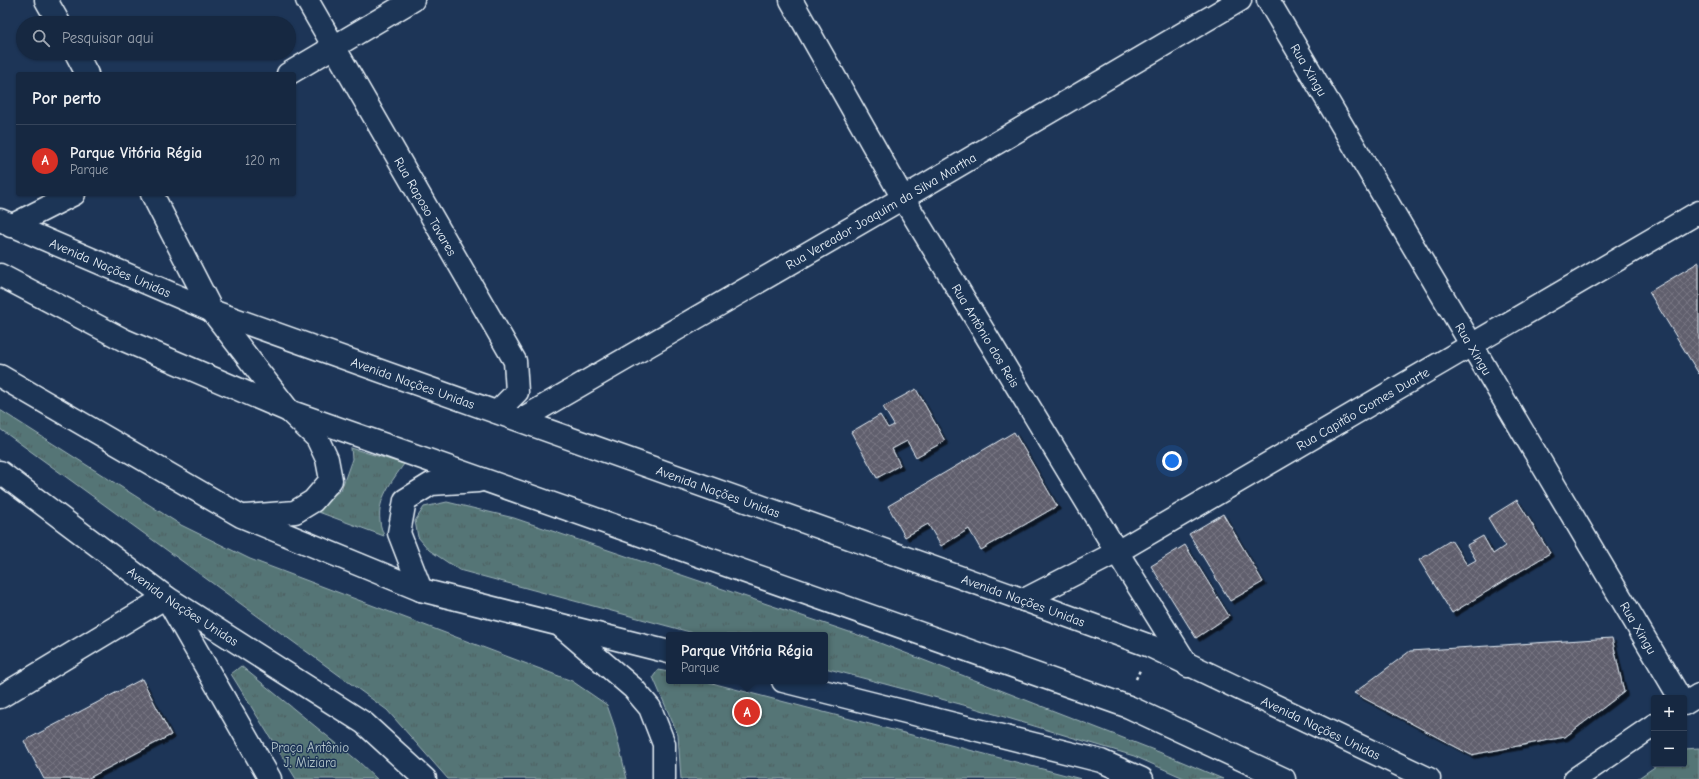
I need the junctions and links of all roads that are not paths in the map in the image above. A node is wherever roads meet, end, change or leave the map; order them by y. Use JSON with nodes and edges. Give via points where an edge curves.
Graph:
{"nodes":[{"id":1,"x":46,"y":0,"type":"edge"},
{"id":2,"x":308,"y":0,"type":"edge"},
{"id":3,"x":413,"y":0,"type":"edge"},
{"id":4,"x":792,"y":0,"type":"edge"},
{"id":5,"x":1240,"y":0,"type":"edge"},
{"id":6,"x":1268,"y":0,"type":"edge"},
{"id":7,"x":55,"y":16,"type":"edge"},
{"id":8,"x":335,"y":46,"type":"junction"},
{"id":9,"x":80,"y":60,"type":"edge"},
{"id":10,"x":86,"y":72,"type":"edge"},
{"id":11,"x":291,"y":72,"type":"edge"},
{"id":12,"x":69,"y":196,"type":"edge"},
{"id":13,"x":153,"y":196,"type":"edge"},
{"id":14,"x":903,"y":198,"type":"junction"},
{"id":15,"x":1699,"y":212,"type":"edge"},
{"id":16,"x":5,"y":223,"type":"edge"},
{"id":17,"x":0,"y":275,"type":"edge"},
{"id":18,"x":212,"y":311,"type":"junction"},
{"id":19,"x":1473,"y":346,"type":"junction"},
{"id":20,"x":0,"y":376,"type":"edge"},
{"id":21,"x":289,"y":411,"type":"junction"},
{"id":22,"x":497,"y":412,"type":"junction"},
{"id":23,"x":520,"y":420,"type":"junction"},
{"id":24,"x":0,"y":472,"type":"edge"},
{"id":25,"x":490,"y":481,"type":"junction"},
{"id":26,"x":241,"y":516,"type":"junction"},
{"id":27,"x":1117,"y":552,"type":"junction"},
{"id":28,"x":420,"y":590,"type":"junction"},
{"id":29,"x":166,"y":597,"type":"junction"},
{"id":30,"x":1024,"y":600,"type":"junction"},
{"id":31,"x":559,"y":625,"type":"junction"},
{"id":32,"x":666,"y":651,"type":"edge"},
{"id":33,"x":1188,"y":666,"type":"junction"},
{"id":34,"x":795,"y":684,"type":"edge"},
{"id":35,"x":1678,"y":695,"type":"edge"},
{"id":36,"x":1699,"y":695,"type":"edge"},
{"id":37,"x":0,"y":697,"type":"edge"},
{"id":38,"x":1687,"y":702,"type":"edge"},
{"id":39,"x":1651,"y":727,"type":"edge"},
{"id":40,"x":270,"y":779,"type":"edge"},
{"id":41,"x":425,"y":779,"type":"edge"},
{"id":42,"x":664,"y":779,"type":"edge"},
{"id":43,"x":1142,"y":779,"type":"edge"},
{"id":44,"x":1284,"y":779,"type":"edge"},
{"id":45,"x":1429,"y":779,"type":"edge"},
{"id":46,"x":1575,"y":779,"type":"edge"}],
"edges":[{"from":1,"to":7,"type":"street"},
{"from":2,"to":8,"type":"street","name":"Rua Raposo Tavares"},
{"from":3,"to":8,"type":"street"},
{"from":4,"to":14,"type":"street","name":"Rua Antônio dos Reis"},
{"from":5,"to":14,"type":"street","name":"Rua Vereador Joaquim da Silva Martha"},
{"from":6,"to":19,"type":"street","name":"Rua Xingu"},
{"from":8,"to":11,"type":"street"},
{"from":8,"to":22,"type":"street","name":"Rua Raposo Tavares","via":[[514,361],[517,392]]},
{"from":9,"to":10,"type":"street"},
{"from":12,"to":16,"type":"street"},
{"from":13,"to":18,"type":"street"},
{"from":14,"to":23,"type":"street","name":"Rua Vereador Joaquim da Silva Martha"},
{"from":14,"to":27,"type":"street","name":"Rua Antônio dos Reis"},
{"from":15,"to":19,"type":"street","name":"Rua Capitão Gomes Duarte"},
{"from":16,"to":18,"type":"street","name":"Avenida Nações Unidas"},
{"from":17,"to":21,"type":"street","via":[[124,340]]},
{"from":18,"to":21,"type":"street"},
{"from":18,"to":22,"type":"street","name":"Avenida Nações Unidas"},
{"from":19,"to":27,"type":"street","name":"Rua Capitão Gomes Duarte"},
{"from":19,"to":35,"type":"street","name":"Rua Xingu"},
{"from":20,"to":26,"type":"street"},
{"from":21,"to":25,"type":"street"},
{"from":21,"to":26,"type":"street","via":[[317,438],[327,459],[331,480],[313,501],[295,512]]},
{"from":22,"to":23,"type":"street","name":"Avenida Nações Unidas"},
{"from":23,"to":30,"type":"street","name":"Avenida Nações Unidas"},
{"from":24,"to":29,"type":"street","name":"Avenida Nações Unidas"},
{"from":25,"to":28,"type":"street","via":[[431,484],[405,500],[399,533]]},
{"from":25,"to":44,"type":"street","via":[[1129,706]]},
{"from":26,"to":28,"type":"street"},
{"from":27,"to":30,"type":"street","name":"Rua Capitão Gomes Duarte"},
{"from":27,"to":33,"type":"street","name":"Rua Antônio dos Reis"},
{"from":28,"to":31,"type":"street"},
{"from":29,"to":37,"type":"street"},
{"from":29,"to":40,"type":"street"},
{"from":29,"to":41,"type":"street","name":"Avenida Nações Unidas","via":[[364,723]]},
{"from":30,"to":33,"type":"street","name":"Avenida Nações Unidas","via":[[1150,646]]},
{"from":31,"to":32,"type":"street"},
{"from":31,"to":42,"type":"street","via":[[633,688],[650,708],[664,744]]},
{"from":33,"to":45,"type":"street","name":"Avenida Nações Unidas"},
{"from":34,"to":43,"type":"street","via":[[1100,761]]},
{"from":36,"to":38,"type":"street"},
{"from":39,"to":46,"type":"street"}]}
